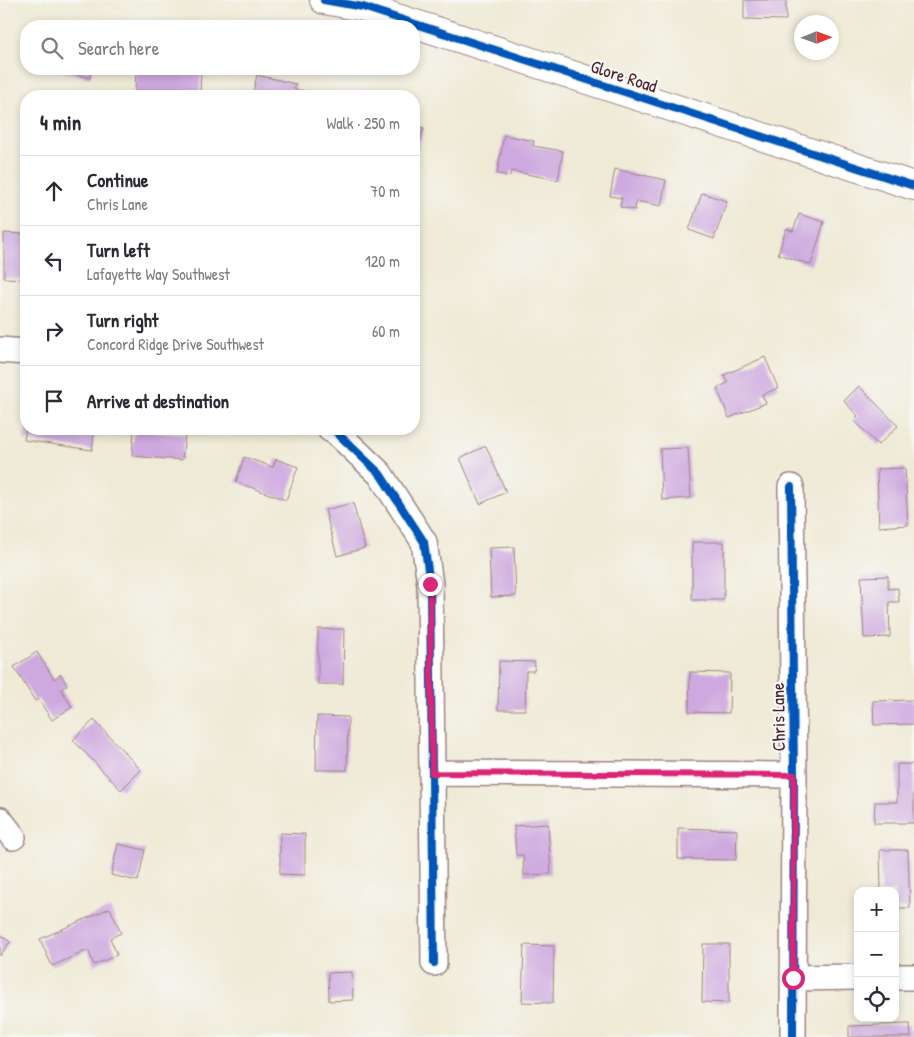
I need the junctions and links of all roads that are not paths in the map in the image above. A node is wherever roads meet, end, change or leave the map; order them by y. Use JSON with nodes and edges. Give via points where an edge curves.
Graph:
{"nodes":[{"id":1,"x":324,"y":0,"type":"edge"},
{"id":2,"x":364,"y":4,"type":"edge"},
{"id":3,"x":412,"y":20,"type":"edge"},
{"id":4,"x":420,"y":23,"type":"edge"},
{"id":5,"x":914,"y":186,"type":"edge"},
{"id":6,"x":0,"y":350,"type":"edge"},
{"id":7,"x":20,"y":352,"type":"edge"},
{"id":8,"x":339,"y":435,"type":"edge"},
{"id":9,"x":791,"y":487,"type":"dead end"},
{"id":10,"x":432,"y":773,"type":"junction"},
{"id":11,"x":794,"y":775,"type":"junction"},
{"id":12,"x":434,"y":963,"type":"dead end"},
{"id":13,"x":854,"y":977,"type":"edge"},
{"id":14,"x":899,"y":977,"type":"edge"},
{"id":15,"x":914,"y":977,"type":"edge"},
{"id":16,"x":793,"y":978,"type":"junction"},
{"id":17,"x":793,"y":1037,"type":"edge"}],
"edges":[{"from":1,"to":2,"type":"street","name":"Glore Road"},
{"from":2,"to":3,"type":"street","name":"Glore Road"},
{"from":4,"to":5,"type":"street","name":"Glore Road"},
{"from":6,"to":7,"type":"street"},
{"from":8,"to":10,"type":"street","via":[[380,474],[424,542],[430,584]]},
{"from":9,"to":11,"type":"street","name":"Chris Lane"},
{"from":10,"to":11,"type":"street"},
{"from":10,"to":12,"type":"street"},
{"from":11,"to":16,"type":"street","name":"Chris Lane"},
{"from":13,"to":16,"type":"street"},
{"from":14,"to":15,"type":"street"},
{"from":16,"to":17,"type":"street","name":"Chris Lane"}]}
